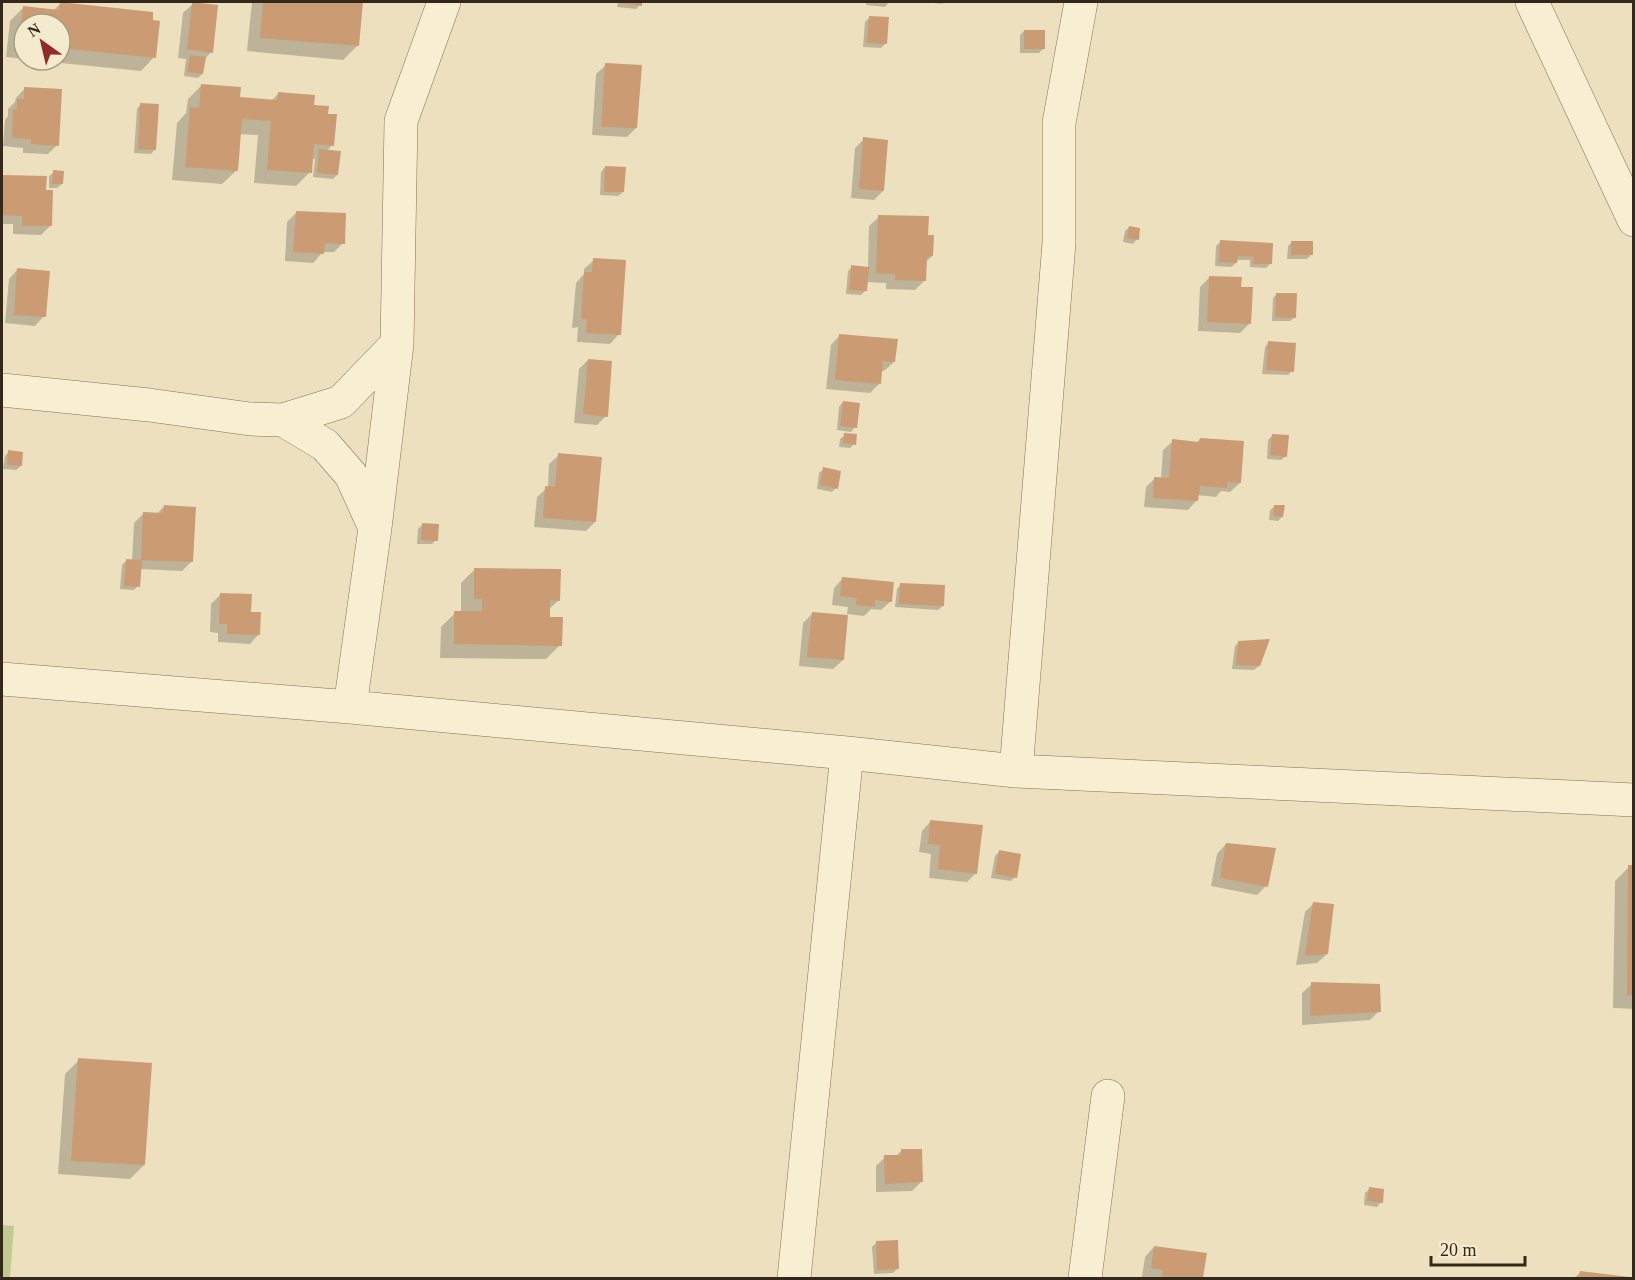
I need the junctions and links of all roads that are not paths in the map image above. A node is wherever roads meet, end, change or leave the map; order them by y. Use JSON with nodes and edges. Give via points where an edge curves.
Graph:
{"nodes":[{"id":1,"x":444,"y":2,"type":"edge"},
{"id":2,"x":1081,"y":2,"type":"edge"},
{"id":3,"x":1532,"y":2,"type":"edge"},
{"id":4,"x":1634,"y":220,"type":"edge"},
{"id":5,"x":397,"y":344,"type":"junction"},
{"id":6,"x":2,"y":390,"type":"edge"},
{"id":7,"x":283,"y":420,"type":"junction"},
{"id":8,"x":375,"y":528,"type":"junction"},
{"id":9,"x":2,"y":679,"type":"edge"},
{"id":10,"x":350,"y":707,"type":"junction"},
{"id":11,"x":847,"y":753,"type":"junction"},
{"id":12,"x":1016,"y":771,"type":"junction"},
{"id":13,"x":1634,"y":800,"type":"edge"},
{"id":14,"x":1108,"y":1096,"type":"dead end"},
{"id":15,"x":794,"y":1278,"type":"edge"},
{"id":16,"x":1085,"y":1278,"type":"edge"}],
"edges":[{"from":1,"to":5,"type":"street","via":[[401,121]]},
{"from":2,"to":12,"type":"street","via":[[1059,123],[1059,243]]},
{"from":3,"to":4,"type":"street"},
{"from":5,"to":7,"type":"street","via":[[341,402]]},
{"from":5,"to":8,"type":"street"},
{"from":6,"to":7,"type":"street"},
{"from":7,"to":8,"type":"street","via":[[325,445],[351,475]]},
{"from":8,"to":10,"type":"street"},
{"from":9,"to":10,"type":"street"},
{"from":10,"to":11,"type":"street"},
{"from":11,"to":12,"type":"street"},
{"from":11,"to":15,"type":"street"},
{"from":12,"to":13,"type":"street"},
{"from":14,"to":16,"type":"street"}]}
